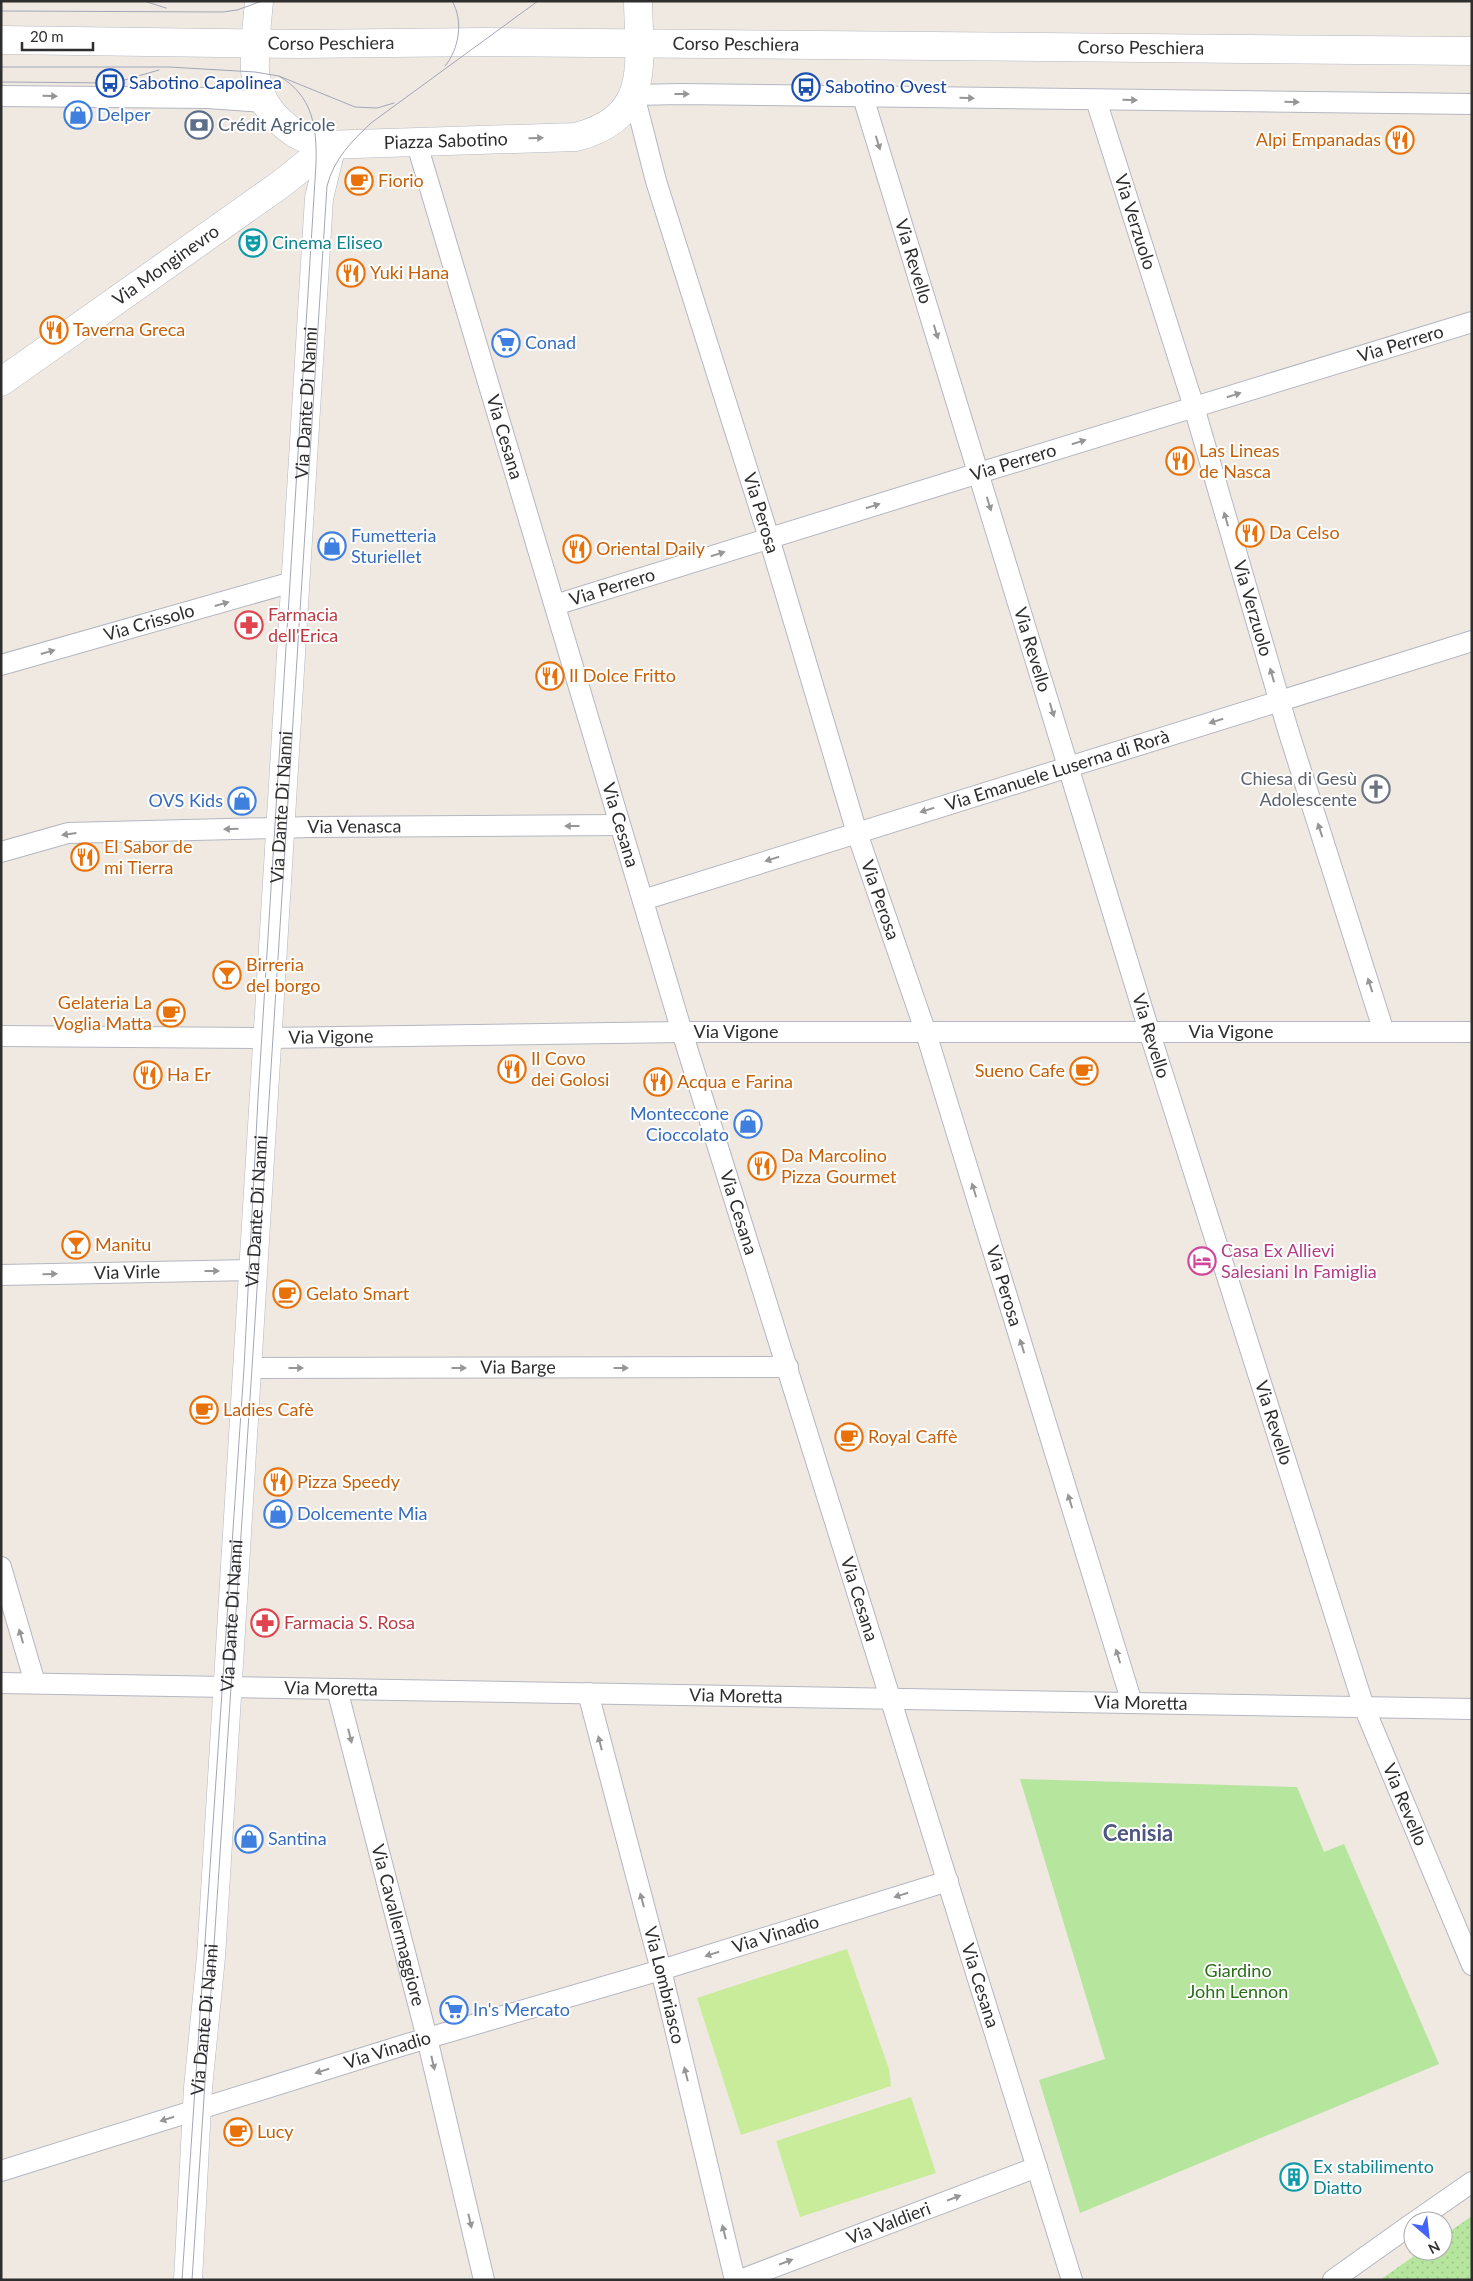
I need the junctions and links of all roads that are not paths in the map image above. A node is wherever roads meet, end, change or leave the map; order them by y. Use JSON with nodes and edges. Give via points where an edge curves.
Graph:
{"nodes":[{"id":1,"x":258,"y":1,"type":"edge"},
{"id":2,"x":638,"y":1,"type":"edge"},
{"id":3,"x":1,"y":40,"type":"edge"},
{"id":4,"x":256,"y":44,"type":"junction"},
{"id":5,"x":638,"y":45,"type":"junction"},
{"id":6,"x":1472,"y":51,"type":"edge"},
{"id":7,"x":634,"y":95,"type":"junction"},
{"id":8,"x":1,"y":96,"type":"edge"},
{"id":9,"x":864,"y":97,"type":"junction"},
{"id":10,"x":1096,"y":100,"type":"junction"},
{"id":11,"x":265,"y":102,"type":"junction"},
{"id":12,"x":1472,"y":104,"type":"edge"},
{"id":13,"x":416,"y":141,"type":"junction"},
{"id":14,"x":331,"y":144,"type":"junction"},
{"id":15,"x":1472,"y":322,"type":"edge"},
{"id":16,"x":1,"y":382,"type":"edge"},
{"id":17,"x":1194,"y":408,"type":"junction"},
{"id":18,"x":980,"y":472,"type":"junction"},
{"id":19,"x":769,"y":538,"type":"junction"},
{"id":20,"x":296,"y":581,"type":"junction"},
{"id":21,"x":555,"y":606,"type":"junction"},
{"id":22,"x":1472,"y":641,"type":"edge"},
{"id":23,"x":1,"y":665,"type":"edge"},
{"id":24,"x":1279,"y":701,"type":"junction"},
{"id":25,"x":1069,"y":766,"type":"junction"},
{"id":26,"x":620,"y":825,"type":"junction"},
{"id":27,"x":280,"y":829,"type":"junction"},
{"id":28,"x":856,"y":833,"type":"junction"},
{"id":29,"x":1,"y":852,"type":"edge"},
{"id":30,"x":643,"y":900,"type":"junction"},
{"id":31,"x":682,"y":1032,"type":"junction"},
{"id":32,"x":1384,"y":1032,"type":"junction"},
{"id":33,"x":1472,"y":1032,"type":"edge"},
{"id":34,"x":926,"y":1033,"type":"junction"},
{"id":35,"x":1150,"y":1034,"type":"junction"},
{"id":36,"x":1,"y":1036,"type":"edge"},
{"id":37,"x":268,"y":1038,"type":"junction"},
{"id":38,"x":253,"y":1270,"type":"junction"},
{"id":39,"x":1,"y":1275,"type":"edge"},
{"id":40,"x":788,"y":1367,"type":"junction"},
{"id":41,"x":248,"y":1368,"type":"junction"},
{"id":42,"x":1,"y":1567,"type":"edge"},
{"id":43,"x":1,"y":1683,"type":"edge"},
{"id":44,"x":35,"y":1683,"type":"junction"},
{"id":45,"x":226,"y":1686,"type":"junction"},
{"id":46,"x":337,"y":1689,"type":"junction"},
{"id":47,"x":588,"y":1693,"type":"junction"},
{"id":48,"x":889,"y":1698,"type":"junction"},
{"id":49,"x":1132,"y":1703,"type":"junction"},
{"id":50,"x":1364,"y":1707,"type":"junction"},
{"id":51,"x":1472,"y":1709,"type":"edge"},
{"id":52,"x":948,"y":1881,"type":"junction"},
{"id":53,"x":1472,"y":1965,"type":"edge"},
{"id":54,"x":661,"y":1970,"type":"junction"},
{"id":55,"x":428,"y":2038,"type":"junction"},
{"id":56,"x":198,"y":2109,"type":"junction"},
{"id":57,"x":1037,"y":2167,"type":"junction"},
{"id":58,"x":1,"y":2171,"type":"edge"},
{"id":59,"x":1472,"y":2182,"type":"edge"},
{"id":60,"x":1430,"y":2211,"type":"edge"},
{"id":61,"x":1403,"y":2230,"type":"edge"},
{"id":62,"x":188,"y":2280,"type":"edge"},
{"id":63,"x":484,"y":2280,"type":"edge"},
{"id":64,"x":735,"y":2280,"type":"edge"},
{"id":65,"x":740,"y":2280,"type":"edge"},
{"id":66,"x":1072,"y":2280,"type":"edge"},
{"id":67,"x":1333,"y":2280,"type":"edge"}],
"edges":[{"from":1,"to":4,"type":"street","name":"Piazza Sabotino"},
{"from":2,"to":5,"type":"street","name":"Piazza Sabotino"},
{"from":3,"to":4,"type":"street","name":"Corso Peschiera"},
{"from":4,"to":5,"type":"street","name":"Corso Peschiera","via":[[483,42]]},
{"from":4,"to":11,"type":"street","name":"Piazza Sabotino","via":[[255,72]]},
{"from":5,"to":6,"type":"street","name":"Corso Peschiera"},
{"from":5,"to":7,"type":"street","name":"Piazza Sabotino"},
{"from":7,"to":9,"type":"street","one_way":true},
{"from":13,"to":7,"type":"street","name":"Piazza Sabotino","one_way":true,"via":[[576,137],[605,127],[617,119]]},
{"from":7,"to":19,"type":"street","name":"Via Perosa","via":[[656,181]]},
{"from":8,"to":11,"type":"street","one_way":true,"via":[[208,98]]},
{"from":9,"to":10,"type":"street","one_way":true},
{"from":9,"to":18,"type":"street","name":"Via Revello","one_way":true},
{"from":10,"to":12,"type":"street","one_way":true},
{"from":10,"to":17,"type":"street","name":"Via Verzuolo"},
{"from":11,"to":14,"type":"street","name":"Piazza Sabotino","via":[[281,124],[296,135],[317,143]]},
{"from":13,"to":14,"type":"street","name":"Piazza Sabotino"},
{"from":13,"to":21,"type":"street","name":"Via Cesana"},
{"from":14,"to":16,"type":"street","name":"Via Monginevro","via":[[281,184]]},
{"from":14,"to":20,"type":"street","name":"Via Dante Di Nanni","via":[[319,198]]},
{"from":17,"to":15,"type":"street","name":"Via Perrero","one_way":true},
{"from":18,"to":17,"type":"street","name":"Via Perrero","one_way":true},
{"from":24,"to":17,"type":"street","name":"Via Verzuolo","one_way":true},
{"from":19,"to":18,"type":"street","name":"Via Perrero","one_way":true},
{"from":18,"to":25,"type":"street","name":"Via Revello","one_way":true},
{"from":21,"to":19,"type":"street","name":"Via Perrero","one_way":true},
{"from":19,"to":28,"type":"street","name":"Via Perosa"},
{"from":23,"to":20,"type":"street","name":"Via Crissolo","one_way":true},
{"from":20,"to":27,"type":"street","name":"Via Dante Di Nanni"},
{"from":21,"to":26,"type":"street","name":"Via Cesana"},
{"from":22,"to":24,"type":"street","name":"Via Emanuele Luserna di Rorà"},
{"from":24,"to":25,"type":"street","name":"Via Emanuele Luserna di Rorà","one_way":true},
{"from":32,"to":24,"type":"street","name":"Via Verzuolo","one_way":true},
{"from":25,"to":28,"type":"street","name":"Via Emanuele Luserna di Rorà","one_way":true},
{"from":25,"to":35,"type":"street","name":"Via Revello"},
{"from":26,"to":27,"type":"street","name":"Via Venasca","one_way":true},
{"from":26,"to":30,"type":"street","name":"Via Cesana"},
{"from":27,"to":29,"type":"street","name":"Via Venasca","one_way":true,"via":[[68,832]]},
{"from":27,"to":37,"type":"street","name":"Via Dante Di Nanni"},
{"from":28,"to":30,"type":"street","name":"Via Emanuele Luserna di Rorà","one_way":true},
{"from":28,"to":34,"type":"street","name":"Via Perosa"},
{"from":30,"to":31,"type":"street","name":"Via Cesana"},
{"from":31,"to":34,"type":"street","name":"Via Vigone"},
{"from":31,"to":37,"type":"street","name":"Via Vigone"},
{"from":31,"to":40,"type":"street","name":"Via Cesana"},
{"from":32,"to":33,"type":"street","name":"Via Vigone"},
{"from":32,"to":35,"type":"street","name":"Via Vigone"},
{"from":34,"to":35,"type":"street","name":"Via Vigone"},
{"from":49,"to":34,"type":"street","name":"Via Perosa","one_way":true},
{"from":35,"to":50,"type":"street","name":"Via Revello"},
{"from":36,"to":37,"type":"street","name":"Via Vigone"},
{"from":37,"to":38,"type":"street","name":"Via Dante Di Nanni"},
{"from":39,"to":38,"type":"street","name":"Via Virle","one_way":true},
{"from":38,"to":41,"type":"street","name":"Via Dante Di Nanni"},
{"from":41,"to":40,"type":"street","name":"Via Barge","one_way":true},
{"from":40,"to":48,"type":"street","name":"Via Cesana"},
{"from":41,"to":45,"type":"street","name":"Via Dante Di Nanni"},
{"from":44,"to":42,"type":"street","one_way":true},
{"from":43,"to":44,"type":"street","name":"Via Moretta"},
{"from":44,"to":45,"type":"street","name":"Via Moretta"},
{"from":45,"to":46,"type":"street","name":"Via Moretta"},
{"from":45,"to":56,"type":"street","name":"Via Dante Di Nanni","via":[[211,1956]]},
{"from":46,"to":47,"type":"street","name":"Via Moretta"},
{"from":46,"to":55,"type":"street","name":"Via Cavallermaggiore","one_way":true},
{"from":47,"to":48,"type":"street","name":"Via Moretta"},
{"from":54,"to":47,"type":"street","name":"Via Lombriasco","one_way":true},
{"from":48,"to":49,"type":"street","name":"Via Moretta"},
{"from":48,"to":52,"type":"street","name":"Via Cesana"},
{"from":49,"to":50,"type":"street","name":"Via Moretta"},
{"from":50,"to":51,"type":"street","name":"Via Moretta"},
{"from":50,"to":53,"type":"street","name":"Via Revello"},
{"from":52,"to":54,"type":"street","name":"Via Vinadio","one_way":true},
{"from":52,"to":57,"type":"street","name":"Via Cesana"},
{"from":54,"to":55,"type":"street","name":"Via Vinadio"},
{"from":64,"to":54,"type":"street","name":"Via Lombriasco","one_way":true},
{"from":55,"to":56,"type":"street","name":"Via Vinadio","one_way":true},
{"from":55,"to":63,"type":"street","name":"Via Cavallermaggiore","one_way":true},
{"from":56,"to":58,"type":"street","name":"Via Vinadio","one_way":true},
{"from":56,"to":62,"type":"street","name":"Via Dante Di Nanni"},
{"from":65,"to":57,"type":"street","name":"Via Valdieri","one_way":true},
{"from":57,"to":66,"type":"street","name":"Via Cesana"},
{"from":59,"to":60,"type":"street"},
{"from":61,"to":67,"type":"street"}]}
